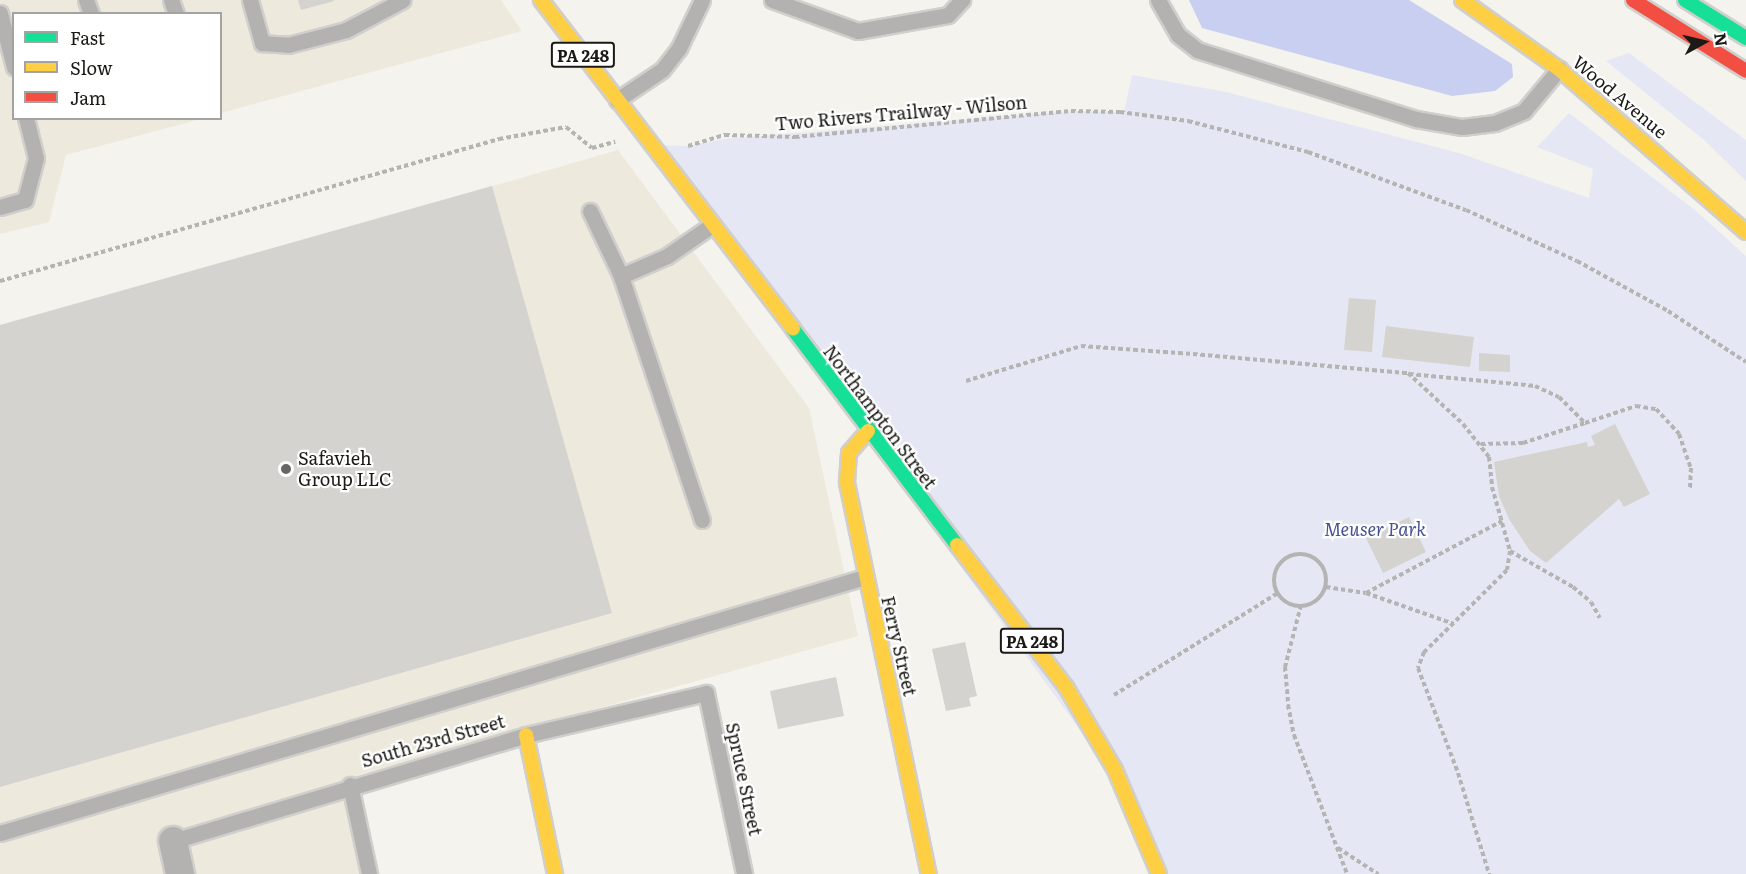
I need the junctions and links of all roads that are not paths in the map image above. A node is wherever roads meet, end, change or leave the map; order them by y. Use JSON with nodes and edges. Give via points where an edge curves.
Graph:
{"nodes":[{"id":1,"x":249,"y":0,"type":"edge"},
{"id":2,"x":403,"y":0,"type":"edge"},
{"id":3,"x":541,"y":0,"type":"edge"},
{"id":4,"x":702,"y":0,"type":"edge"},
{"id":5,"x":772,"y":0,"type":"edge"},
{"id":6,"x":962,"y":0,"type":"edge"},
{"id":7,"x":1158,"y":0,"type":"edge"},
{"id":8,"x":1462,"y":0,"type":"edge"},
{"id":9,"x":1633,"y":0,"type":"edge"},
{"id":10,"x":1685,"y":0,"type":"edge"},
{"id":11,"x":0,"y":13,"type":"edge"},
{"id":12,"x":1746,"y":38,"type":"edge"},
{"id":13,"x":12,"y":59,"type":"edge"},
{"id":14,"x":1559,"y":69,"type":"junction"},
{"id":15,"x":1746,"y":71,"type":"edge"},
{"id":16,"x":617,"y":100,"type":"junction"},
{"id":17,"x":26,"y":120,"type":"edge"},
{"id":18,"x":0,"y":207,"type":"edge"},
{"id":19,"x":590,"y":212,"type":"dead end"},
{"id":20,"x":712,"y":225,"type":"junction"},
{"id":21,"x":1746,"y":232,"type":"edge"},
{"id":22,"x":621,"y":276,"type":"junction"},
{"id":23,"x":868,"y":431,"type":"junction"},
{"id":24,"x":702,"y":520,"type":"dead end"},
{"id":25,"x":864,"y":577,"type":"junction"},
{"id":26,"x":706,"y":693,"type":"joint"},
{"id":27,"x":526,"y":735,"type":"junction"},
{"id":28,"x":350,"y":785,"type":"junction"},
{"id":29,"x":0,"y":833,"type":"edge"},
{"id":30,"x":173,"y":841,"type":"joint"},
{"id":31,"x":180,"y":874,"type":"edge"},
{"id":32,"x":369,"y":874,"type":"edge"},
{"id":33,"x":555,"y":874,"type":"edge"},
{"id":34,"x":744,"y":874,"type":"edge"},
{"id":35,"x":929,"y":874,"type":"edge"},
{"id":36,"x":1159,"y":874,"type":"edge"}],
"edges":[{"from":1,"to":2,"type":"lane","via":[[262,43],[288,45],[346,30]]},
{"from":3,"to":16,"type":"main road","name":"Northampton Street","number":"PA 248"},
{"from":4,"to":16,"type":"lane","via":[[679,48],[662,70]]},
{"from":5,"to":6,"type":"lane","via":[[858,31],[948,15]]},
{"from":7,"to":14,"type":"lane","via":[[1178,35],[1197,50],[1416,119],[1462,127],[1495,123],[1524,111]]},
{"from":8,"to":14,"type":"main road","name":"Wood Avenue"},
{"from":9,"to":15,"type":"main road"},
{"from":10,"to":12,"type":"main road"},
{"from":11,"to":13,"type":"lane"},
{"from":14,"to":21,"type":"main road","name":"Wood Avenue"},
{"from":16,"to":20,"type":"main road","name":"Northampton Street","number":"PA 248"},
{"from":17,"to":18,"type":"lane","via":[[36,158],[25,200]]},
{"from":19,"to":22,"type":"lane"},
{"from":20,"to":22,"type":"lane","via":[[667,256]]},
{"from":20,"to":23,"type":"main road","name":"Northampton Street","number":"PA 248"},
{"from":22,"to":24,"type":"lane"},
{"from":23,"to":25,"type":"main road","name":"Ferry Street","via":[[852,448],[846,466]]},
{"from":23,"to":36,"type":"main road","name":"Northampton Street","number":"PA 248","via":[[1066,687],[1115,770]]},
{"from":25,"to":29,"type":"lane"},
{"from":25,"to":35,"type":"main road","name":"Ferry Street"},
{"from":26,"to":27,"type":"lane","name":"South 23rd Street"},
{"from":26,"to":34,"type":"lane","name":"Spruce Street"},
{"from":27,"to":28,"type":"lane","name":"South 23rd Street"},
{"from":27,"to":33,"type":"main road"},
{"from":28,"to":30,"type":"lane","name":"South 23rd Street"},
{"from":28,"to":32,"type":"lane"},
{"from":30,"to":31,"type":"street"}]}
